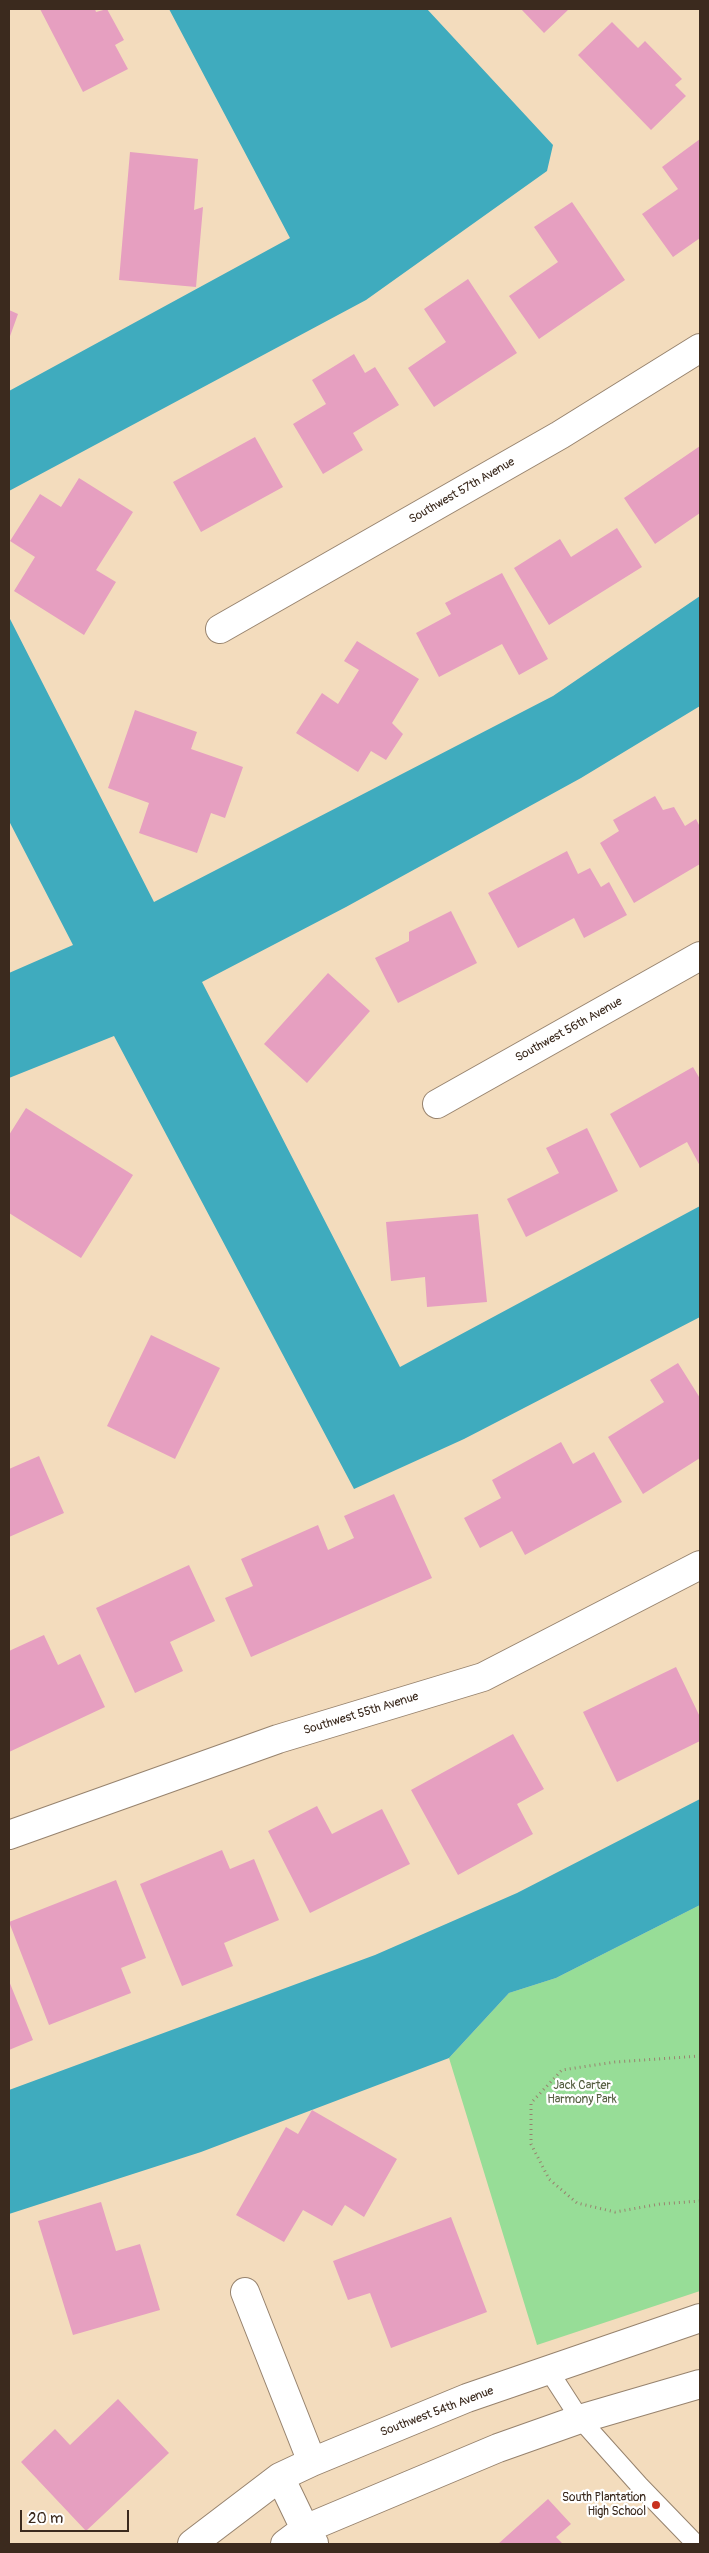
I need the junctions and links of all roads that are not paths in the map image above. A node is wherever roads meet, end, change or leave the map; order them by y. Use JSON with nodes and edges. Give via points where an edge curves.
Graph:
{"nodes":[{"id":1,"x":700,"y":348,"type":"edge"},
{"id":2,"x":220,"y":629,"type":"dead end"},
{"id":3,"x":700,"y":956,"type":"edge"},
{"id":4,"x":437,"y":1104,"type":"dead end"},
{"id":5,"x":700,"y":1565,"type":"edge"},
{"id":6,"x":9,"y":1835,"type":"edge"},
{"id":7,"x":245,"y":2292,"type":"dead end"},
{"id":8,"x":700,"y":2318,"type":"edge"},
{"id":9,"x":549,"y":2370,"type":"junction"},
{"id":10,"x":700,"y":2384,"type":"edge"},
{"id":11,"x":580,"y":2419,"type":"junction"},
{"id":12,"x":312,"y":2462,"type":"junction"},
{"id":13,"x":280,"y":2477,"type":"junction"},
{"id":14,"x":302,"y":2539,"type":"edge"},
{"id":15,"x":192,"y":2544,"type":"edge"},
{"id":16,"x":696,"y":2544,"type":"edge"}],
"edges":[{"from":1,"to":2,"type":"street","name":"Southwest 57th Avenue","via":[[560,435]]},
{"from":3,"to":4,"type":"street","name":"Southwest 56th Avenue"},
{"from":5,"to":6,"type":"street","name":"Southwest 55th Avenue","via":[[483,1677],[278,1739]]},
{"from":7,"to":12,"type":"street"},
{"from":8,"to":9,"type":"street","name":"Southwest 54th Avenue"},
{"from":9,"to":11,"type":"lane"},
{"from":9,"to":12,"type":"street","name":"Southwest 54th Avenue","via":[[467,2398]]},
{"from":10,"to":11,"type":"street"},
{"from":11,"to":14,"type":"street","via":[[498,2448]]},
{"from":11,"to":16,"type":"lane"},
{"from":12,"to":13,"type":"street","name":"Southwest 54th Avenue"},
{"from":13,"to":14,"type":"street"},
{"from":13,"to":15,"type":"street","name":"Southwest 54th Avenue"}]}
